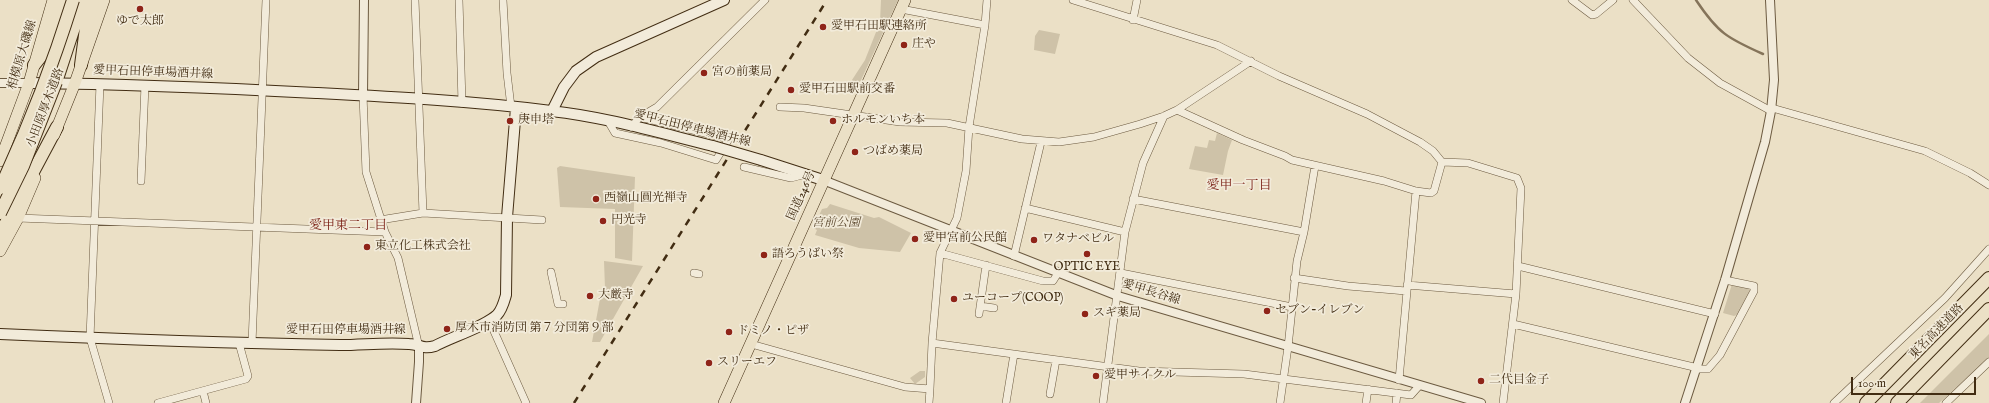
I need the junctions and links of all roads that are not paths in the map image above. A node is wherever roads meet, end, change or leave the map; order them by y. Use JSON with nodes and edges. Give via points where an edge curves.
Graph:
{"nodes":[{"id":1,"x":54,"y":0,"type":"edge"},
{"id":2,"x":63,"y":0,"type":"edge"},
{"id":3,"x":73,"y":0,"type":"edge"},
{"id":4,"x":83,"y":0,"type":"edge"},
{"id":5,"x":93,"y":0,"type":"edge"},
{"id":6,"x":104,"y":0,"type":"edge"},
{"id":7,"x":266,"y":0,"type":"edge"},
{"id":8,"x":364,"y":0,"type":"edge"},
{"id":9,"x":415,"y":0,"type":"edge"},
{"id":10,"x":459,"y":0,"type":"edge"},
{"id":11,"x":503,"y":0,"type":"edge"},
{"id":12,"x":724,"y":0,"type":"edge"},
{"id":13,"x":765,"y":0,"type":"edge"},
{"id":14,"x":988,"y":0,"type":"edge"},
{"id":15,"x":1073,"y":0,"type":"edge"},
{"id":16,"x":1137,"y":0,"type":"edge"},
{"id":17,"x":1572,"y":0,"type":"edge"},
{"id":18,"x":1613,"y":0,"type":"edge"},
{"id":19,"x":1633,"y":0,"type":"edge"},
{"id":20,"x":1770,"y":0,"type":"edge"},
{"id":21,"x":706,"y":4,"type":"edge"},
{"id":22,"x":903,"y":4,"type":"edge"},
{"id":23,"x":1133,"y":20,"type":"junction"},
{"id":24,"x":985,"y":25,"type":"junction"},
{"id":25,"x":1251,"y":61,"type":"junction"},
{"id":26,"x":34,"y":65,"type":"junction"},
{"id":27,"x":81,"y":66,"type":"junction"},
{"id":28,"x":0,"y":83,"type":"edge"},
{"id":29,"x":29,"y":83,"type":"junction"},
{"id":30,"x":75,"y":83,"type":"junction"},
{"id":31,"x":100,"y":84,"type":"junction"},
{"id":32,"x":145,"y":85,"type":"junction"},
{"id":33,"x":262,"y":90,"type":"junction"},
{"id":34,"x":363,"y":95,"type":"junction"},
{"id":35,"x":420,"y":99,"type":"junction"},
{"id":36,"x":462,"y":103,"type":"junction"},
{"id":37,"x":514,"y":107,"type":"junction"},
{"id":38,"x":780,"y":107,"type":"dead end"},
{"id":39,"x":1771,"y":109,"type":"junction"},
{"id":40,"x":1177,"y":110,"type":"junction"},
{"id":41,"x":552,"y":111,"type":"junction"},
{"id":42,"x":853,"y":115,"type":"junction"},
{"id":43,"x":1164,"y":116,"type":"junction"},
{"id":44,"x":640,"y":117,"type":"junction"},
{"id":45,"x":608,"y":121,"type":"junction"},
{"id":46,"x":57,"y":127,"type":"junction"},
{"id":47,"x":631,"y":127,"type":"junction"},
{"id":48,"x":969,"y":127,"type":"junction"},
{"id":49,"x":1041,"y":142,"type":"junction"},
{"id":50,"x":0,"y":161,"type":"edge"},
{"id":51,"x":1442,"y":162,"type":"junction"},
{"id":52,"x":1315,"y":166,"type":"junction"},
{"id":53,"x":744,"y":167,"type":"dead end"},
{"id":54,"x":806,"y":174,"type":"junction"},
{"id":55,"x":823,"y":180,"type":"junction"},
{"id":56,"x":141,"y":181,"type":"dead end"},
{"id":57,"x":1989,"y":185,"type":"edge"},
{"id":58,"x":0,"y":188,"type":"edge"},
{"id":59,"x":1416,"y":191,"type":"junction"},
{"id":60,"x":1133,"y":199,"type":"junction"},
{"id":61,"x":1025,"y":208,"type":"junction"},
{"id":62,"x":0,"y":213,"type":"edge"},
{"id":63,"x":423,"y":213,"type":"junction"},
{"id":64,"x":507,"y":217,"type":"junction"},
{"id":65,"x":18,"y":218,"type":"junction"},
{"id":66,"x":380,"y":220,"type":"junction"},
{"id":67,"x":542,"y":220,"type":"dead end"},
{"id":68,"x":93,"y":221,"type":"junction"},
{"id":69,"x":257,"y":228,"type":"junction"},
{"id":70,"x":951,"y":231,"type":"junction"},
{"id":71,"x":385,"y":232,"type":"junction"},
{"id":72,"x":1125,"y":232,"type":"junction"},
{"id":73,"x":1304,"y":232,"type":"junction"},
{"id":74,"x":0,"y":234,"type":"edge"},
{"id":75,"x":1989,"y":249,"type":"edge"},
{"id":76,"x":0,"y":251,"type":"edge"},
{"id":77,"x":940,"y":253,"type":"junction"},
{"id":78,"x":1014,"y":256,"type":"junction"},
{"id":79,"x":986,"y":266,"type":"junction"},
{"id":80,"x":1518,"y":266,"type":"junction"},
{"id":81,"x":551,"y":272,"type":"dead end"},
{"id":82,"x":1058,"y":273,"type":"junction"},
{"id":83,"x":1121,"y":273,"type":"junction"},
{"id":84,"x":1294,"y":278,"type":"junction"},
{"id":85,"x":1989,"y":278,"type":"edge"},
{"id":86,"x":1725,"y":280,"type":"junction"},
{"id":87,"x":1406,"y":288,"type":"junction"},
{"id":88,"x":1516,"y":294,"type":"junction"},
{"id":89,"x":1118,"y":296,"type":"junction"},
{"id":90,"x":563,"y":304,"type":"dead end"},
{"id":91,"x":980,"y":306,"type":"junction"},
{"id":92,"x":1292,"y":307,"type":"junction"},
{"id":93,"x":994,"y":308,"type":"dead end"},
{"id":94,"x":1989,"y":309,"type":"edge"},
{"id":95,"x":979,"y":314,"type":"dead end"},
{"id":96,"x":1715,"y":314,"type":"junction"},
{"id":97,"x":489,"y":320,"type":"junction"},
{"id":98,"x":1512,"y":324,"type":"junction"},
{"id":99,"x":0,"y":334,"type":"edge"},
{"id":100,"x":90,"y":338,"type":"junction"},
{"id":101,"x":239,"y":343,"type":"junction"},
{"id":102,"x":252,"y":343,"type":"junction"},
{"id":103,"x":932,"y":343,"type":"junction"},
{"id":104,"x":751,"y":344,"type":"junction"},
{"id":105,"x":419,"y":347,"type":"junction"},
{"id":106,"x":1288,"y":347,"type":"junction"},
{"id":107,"x":1014,"y":354,"type":"junction"},
{"id":108,"x":1056,"y":360,"type":"junction"},
{"id":109,"x":1989,"y":362,"type":"edge"},
{"id":110,"x":1109,"y":366,"type":"junction"},
{"id":111,"x":1697,"y":368,"type":"junction"},
{"id":112,"x":1283,"y":379,"type":"junction"},
{"id":113,"x":1399,"y":380,"type":"junction"},
{"id":114,"x":1419,"y":386,"type":"junction"},
{"id":115,"x":930,"y":389,"type":"junction"},
{"id":116,"x":1368,"y":389,"type":"junction"},
{"id":117,"x":203,"y":391,"type":"junction"},
{"id":118,"x":1397,"y":393,"type":"junction"},
{"id":119,"x":1050,"y":394,"type":"dead end"},
{"id":120,"x":109,"y":403,"type":"edge"},
{"id":121,"x":158,"y":403,"type":"edge"},
{"id":122,"x":206,"y":403,"type":"edge"},
{"id":123,"x":416,"y":403,"type":"edge"},
{"id":124,"x":526,"y":403,"type":"edge"},
{"id":125,"x":724,"y":403,"type":"edge"},
{"id":126,"x":929,"y":403,"type":"edge"},
{"id":127,"x":1006,"y":403,"type":"edge"},
{"id":128,"x":1103,"y":403,"type":"edge"},
{"id":129,"x":1280,"y":403,"type":"edge"},
{"id":130,"x":1366,"y":403,"type":"edge"},
{"id":131,"x":1396,"y":403,"type":"edge"},
{"id":132,"x":1481,"y":403,"type":"edge"},
{"id":133,"x":1504,"y":403,"type":"edge"},
{"id":134,"x":1685,"y":403,"type":"edge"},
{"id":135,"x":1834,"y":403,"type":"edge"},
{"id":136,"x":1866,"y":403,"type":"edge"},
{"id":137,"x":1897,"y":403,"type":"edge"},
{"id":138,"x":1946,"y":403,"type":"edge"}],
"edges":[{"from":1,"to":26,"type":"main road","name":"相模原大磯線"},
{"from":2,"to":26,"type":"highway","via":[[45,51]]},
{"from":3,"to":58,"type":"highway","name":"小田原厚木道路","bridge":true,"via":[[41,92]]},
{"from":4,"to":62,"type":"highway","name":"小田原厚木道路","bridge":true,"via":[[46,111]]},
{"from":5,"to":27,"type":"highway"},
{"from":6,"to":27,"type":"main road"},
{"from":7,"to":33,"type":"street"},
{"from":8,"to":34,"type":"street"},
{"from":9,"to":35,"type":"street"},
{"from":10,"to":36,"type":"street"},
{"from":11,"to":37,"type":"street","via":[[507,73]]},
{"from":12,"to":21,"type":"main road"},
{"from":13,"to":44,"type":"street","via":[[657,107]]},
{"from":14,"to":24,"type":"street"},
{"from":15,"to":23,"type":"street"},
{"from":16,"to":23,"type":"street"},
{"from":17,"to":18,"type":"street","via":[[1592,15]]},
{"from":19,"to":39,"type":"street","via":[[1688,58],[1720,83]]},
{"from":20,"to":39,"type":"street","via":[[1774,80]]},
{"from":21,"to":41,"type":"main road","via":[[596,57],[581,67],[564,87]]},
{"from":22,"to":24,"type":"street"},
{"from":22,"to":42,"type":"main road","name":"国道246号"},
{"from":23,"to":25,"type":"street","via":[[1217,45]]},
{"from":24,"to":48,"type":"street"},
{"from":25,"to":40,"type":"street"},
{"from":25,"to":51,"type":"street","via":[[1368,114],[1420,142],[1433,151]]},
{"from":26,"to":29,"type":"main road","name":"相模原大磯線"},
{"from":27,"to":30,"type":"main road"},
{"from":28,"to":29,"type":"street"},
{"from":29,"to":30,"type":"main road","name":"愛甲石田停車場酒井線"},
{"from":29,"to":50,"type":"main road","name":"相模原大磯線"},
{"from":30,"to":31,"type":"main road","name":"愛甲石田停車場酒井線"},
{"from":30,"to":46,"type":"main road"},
{"from":31,"to":32,"type":"main road","name":"愛甲石田停車場酒井線"},
{"from":31,"to":68,"type":"street"},
{"from":32,"to":33,"type":"main road","name":"愛甲石田停車場酒井線"},
{"from":32,"to":56,"type":"street","via":[[140,131]]},
{"from":33,"to":34,"type":"main road","name":"愛甲石田停車場酒井線"},
{"from":33,"to":69,"type":"street"},
{"from":34,"to":35,"type":"main road","name":"愛甲石田停車場酒井線"},
{"from":34,"to":66,"type":"street","via":[[366,172]]},
{"from":35,"to":36,"type":"main road","name":"愛甲石田停車場酒井線"},
{"from":35,"to":63,"type":"street"},
{"from":36,"to":37,"type":"main road","name":"愛甲石田停車場酒井線"},
{"from":37,"to":41,"type":"main road","name":"愛甲石田停車場酒井線"},
{"from":37,"to":64,"type":"main road","name":"愛甲石田停車場酒井線"},
{"from":38,"to":42,"type":"street"},
{"from":39,"to":57,"type":"street","via":[[1925,151]]},
{"from":39,"to":86,"type":"street","via":[[1765,142]]},
{"from":40,"to":43,"type":"street"},
{"from":40,"to":52,"type":"street","via":[[1292,160]]},
{"from":41,"to":45,"type":"main road","name":"愛甲石田停車場酒井線"},
{"from":42,"to":48,"type":"street","via":[[900,122],[947,123]]},
{"from":42,"to":55,"type":"main road","name":"国道246号"},
{"from":43,"to":49,"type":"street","via":[[1094,137]]},
{"from":43,"to":60,"type":"street","via":[[1143,163]]},
{"from":44,"to":45,"type":"street","via":[[729,140],[716,160],[661,142],[615,132]]},
{"from":44,"to":47,"type":"street"},
{"from":45,"to":47,"type":"main road","name":"愛甲石田停車場酒井線"},
{"from":46,"to":65,"type":"main road"},
{"from":46,"to":74,"type":"highway"},
{"from":47,"to":54,"type":"main road","name":"愛甲石田停車場酒井線","bridge":true,"via":[[713,146]]},
{"from":48,"to":49,"type":"street"},
{"from":48,"to":70,"type":"street","via":[[966,171],[957,218]]},
{"from":49,"to":61,"type":"street"},
{"from":51,"to":59,"type":"street","via":[[1434,191]]},
{"from":51,"to":80,"type":"street","via":[[1468,164],[1517,178],[1521,188]]},
{"from":52,"to":59,"type":"street"},
{"from":52,"to":73,"type":"street"},
{"from":53,"to":54,"type":"street","via":[[791,178]]},
{"from":54,"to":55,"type":"main road","name":"愛甲石田停車場酒井線"},
{"from":55,"to":70,"type":"street","name":"愛甲長谷線"},
{"from":55,"to":104,"type":"main road","name":"国道246号"},
{"from":59,"to":87,"type":"street"},
{"from":60,"to":72,"type":"street"},
{"from":60,"to":73,"type":"street"},
{"from":61,"to":72,"type":"street"},
{"from":61,"to":78,"type":"street"},
{"from":63,"to":64,"type":"street"},
{"from":63,"to":66,"type":"street"},
{"from":64,"to":67,"type":"street"},
{"from":64,"to":97,"type":"main road","name":"愛甲石田停車場酒井線","via":[[506,295],[498,314]]},
{"from":65,"to":68,"type":"street"},
{"from":65,"to":76,"type":"main road"},
{"from":66,"to":71,"type":"street"},
{"from":68,"to":69,"type":"street"},
{"from":68,"to":100,"type":"street"},
{"from":69,"to":71,"type":"street"},
{"from":69,"to":102,"type":"street"},
{"from":70,"to":77,"type":"street"},
{"from":70,"to":78,"type":"street","name":"愛甲長谷線"},
{"from":71,"to":105,"type":"street","via":[[398,258]]},
{"from":72,"to":83,"type":"street"},
{"from":73,"to":84,"type":"street"},
{"from":75,"to":135,"type":"street","via":[[1945,298]]},
{"from":77,"to":79,"type":"street"},
{"from":77,"to":103,"type":"street"},
{"from":78,"to":82,"type":"street","name":"愛甲長谷線"},
{"from":79,"to":82,"type":"street","via":[[1043,281],[1053,281]]},
{"from":79,"to":91,"type":"street"},
{"from":80,"to":88,"type":"street"},
{"from":80,"to":96,"type":"street"},
{"from":81,"to":90,"type":"street","via":[[558,304]]},
{"from":82,"to":89,"type":"street","name":"愛甲長谷線"},
{"from":83,"to":89,"type":"street"},
{"from":83,"to":92,"type":"street"},
{"from":84,"to":87,"type":"street","via":[[1348,286]]},
{"from":84,"to":92,"type":"street"},
{"from":85,"to":136,"type":"highway","name":"東名高速道路"},
{"from":86,"to":96,"type":"street"},
{"from":86,"to":111,"type":"street","via":[[1754,286],[1754,292],[1720,355],[1708,369]]},
{"from":87,"to":88,"type":"street"},
{"from":87,"to":113,"type":"street"},
{"from":88,"to":98,"type":"street"},
{"from":89,"to":106,"type":"street","name":"愛甲長谷線"},
{"from":89,"to":110,"type":"street"},
{"from":91,"to":93,"type":"street"},
{"from":91,"to":95,"type":"street"},
{"from":92,"to":106,"type":"street"},
{"from":94,"to":137,"type":"highway","name":"東名高速道路"},
{"from":96,"to":111,"type":"street"},
{"from":97,"to":105,"type":"main road","name":"愛甲石田停車場酒井線","via":[[430,348]]},
{"from":97,"to":124,"type":"street"},
{"from":98,"to":111,"type":"street"},
{"from":98,"to":133,"type":"street"},
{"from":99,"to":100,"type":"main road","name":"愛甲石田停車場酒井線"},
{"from":100,"to":101,"type":"main road","name":"愛甲石田停車場酒井線"},
{"from":100,"to":120,"type":"street"},
{"from":101,"to":102,"type":"main road","name":"愛甲石田停車場酒井線"},
{"from":101,"to":117,"type":"street","via":[[248,378]]},
{"from":102,"to":105,"type":"main road","name":"愛甲石田停車場酒井線","via":[[411,344]]},
{"from":103,"to":107,"type":"street"},
{"from":103,"to":115,"type":"street"},
{"from":104,"to":115,"type":"street","via":[[905,387]]},
{"from":104,"to":125,"type":"main road","name":"国道246号"},
{"from":105,"to":123,"type":"street"},
{"from":106,"to":112,"type":"street"},
{"from":106,"to":113,"type":"street","name":"愛甲長谷線"},
{"from":107,"to":108,"type":"street"},
{"from":107,"to":127,"type":"street"},
{"from":108,"to":110,"type":"street"},
{"from":108,"to":119,"type":"street"},
{"from":109,"to":138,"type":"street"},
{"from":110,"to":112,"type":"street","via":[[1139,371],[1244,374]]},
{"from":110,"to":128,"type":"street"},
{"from":111,"to":134,"type":"street"},
{"from":112,"to":116,"type":"street"},
{"from":112,"to":129,"type":"street"},
{"from":113,"to":114,"type":"street","name":"愛甲長谷線"},
{"from":114,"to":118,"type":"street","via":[[1411,395]]},
{"from":114,"to":132,"type":"street","name":"愛甲長谷線"},
{"from":115,"to":126,"type":"street"},
{"from":116,"to":118,"type":"street"},
{"from":116,"to":130,"type":"street"},
{"from":117,"to":121,"type":"street"},
{"from":117,"to":122,"type":"street"},
{"from":118,"to":131,"type":"street"}]}
